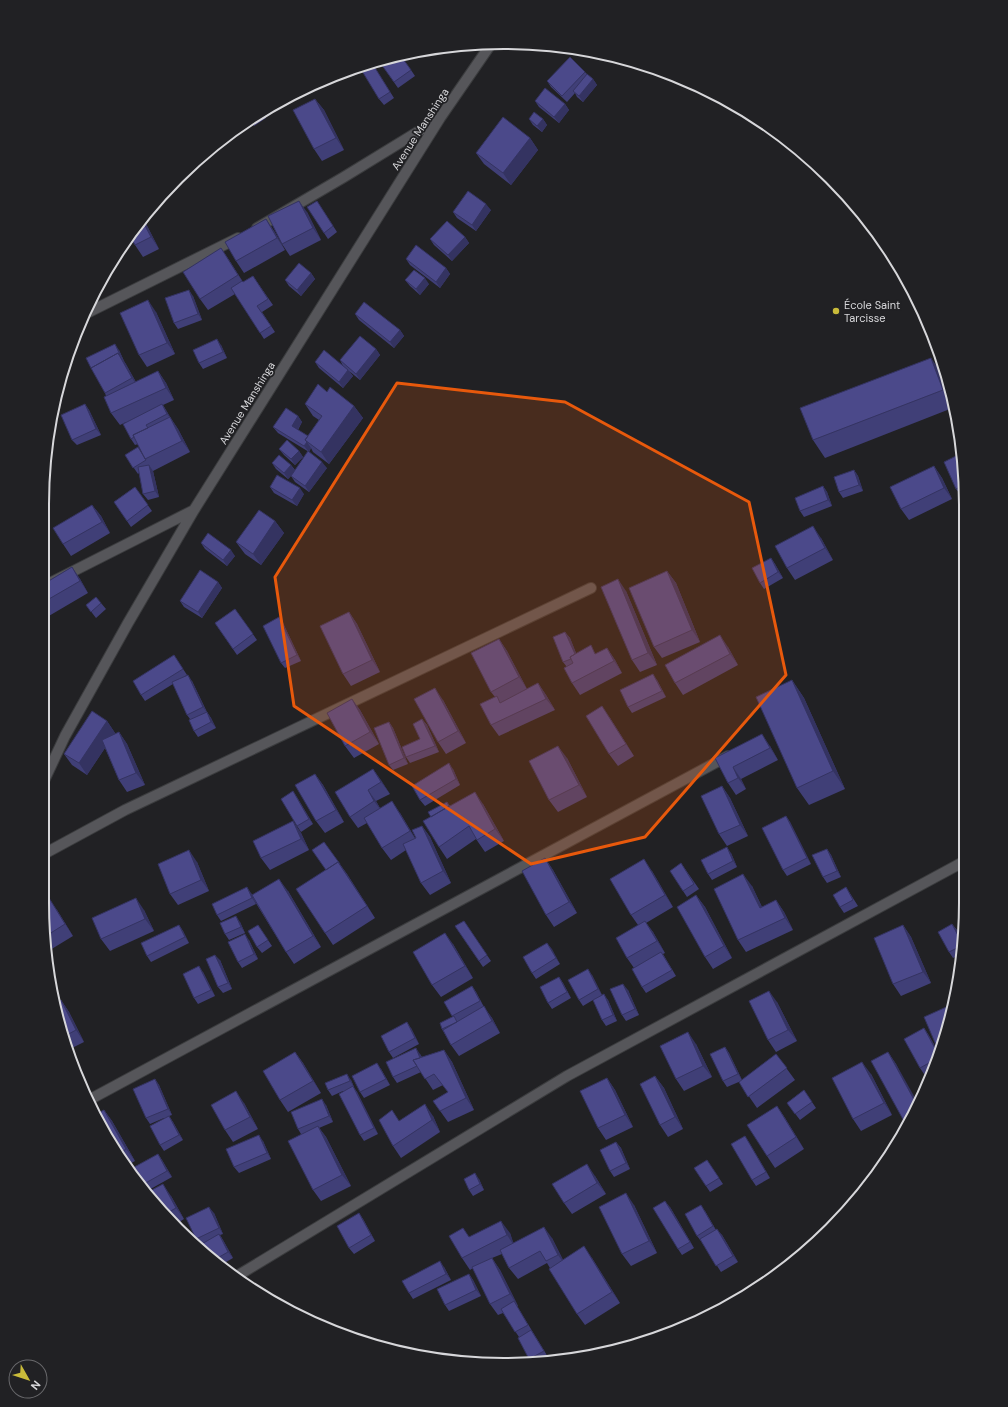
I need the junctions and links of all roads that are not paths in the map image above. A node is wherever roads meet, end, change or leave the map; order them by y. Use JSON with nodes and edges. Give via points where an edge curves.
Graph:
{"nodes":[{"id":1,"x":487,"y":50,"type":"edge"},
{"id":2,"x":440,"y":118,"type":"junction"},
{"id":3,"x":93,"y":310,"type":"edge"},
{"id":4,"x":194,"y":510,"type":"junction"},
{"id":5,"x":49,"y":583,"type":"edge"},
{"id":6,"x":590,"y":588,"type":"dead end"},
{"id":7,"x":728,"y":755,"type":"edge"},
{"id":8,"x":49,"y":770,"type":"edge"},
{"id":9,"x":49,"y":851,"type":"edge"},
{"id":10,"x":959,"y":865,"type":"edge"},
{"id":11,"x":93,"y":1098,"type":"edge"},
{"id":12,"x":241,"y":1274,"type":"edge"}],
"edges":[{"from":1,"to":2,"type":"street","name":"Avenue Manshinga"},
{"from":2,"to":3,"type":"street","via":[[344,178],[235,240]]},
{"from":2,"to":4,"type":"street","name":"Avenue Manshinga"},
{"from":4,"to":5,"type":"street"},
{"from":4,"to":8,"type":"street","name":"Avenue Manshinga","via":[[65,736]]},
{"from":6,"to":9,"type":"street","via":[[125,810]]},
{"from":7,"to":11,"type":"street"},
{"from":10,"to":12,"type":"street","via":[[567,1076]]}]}
